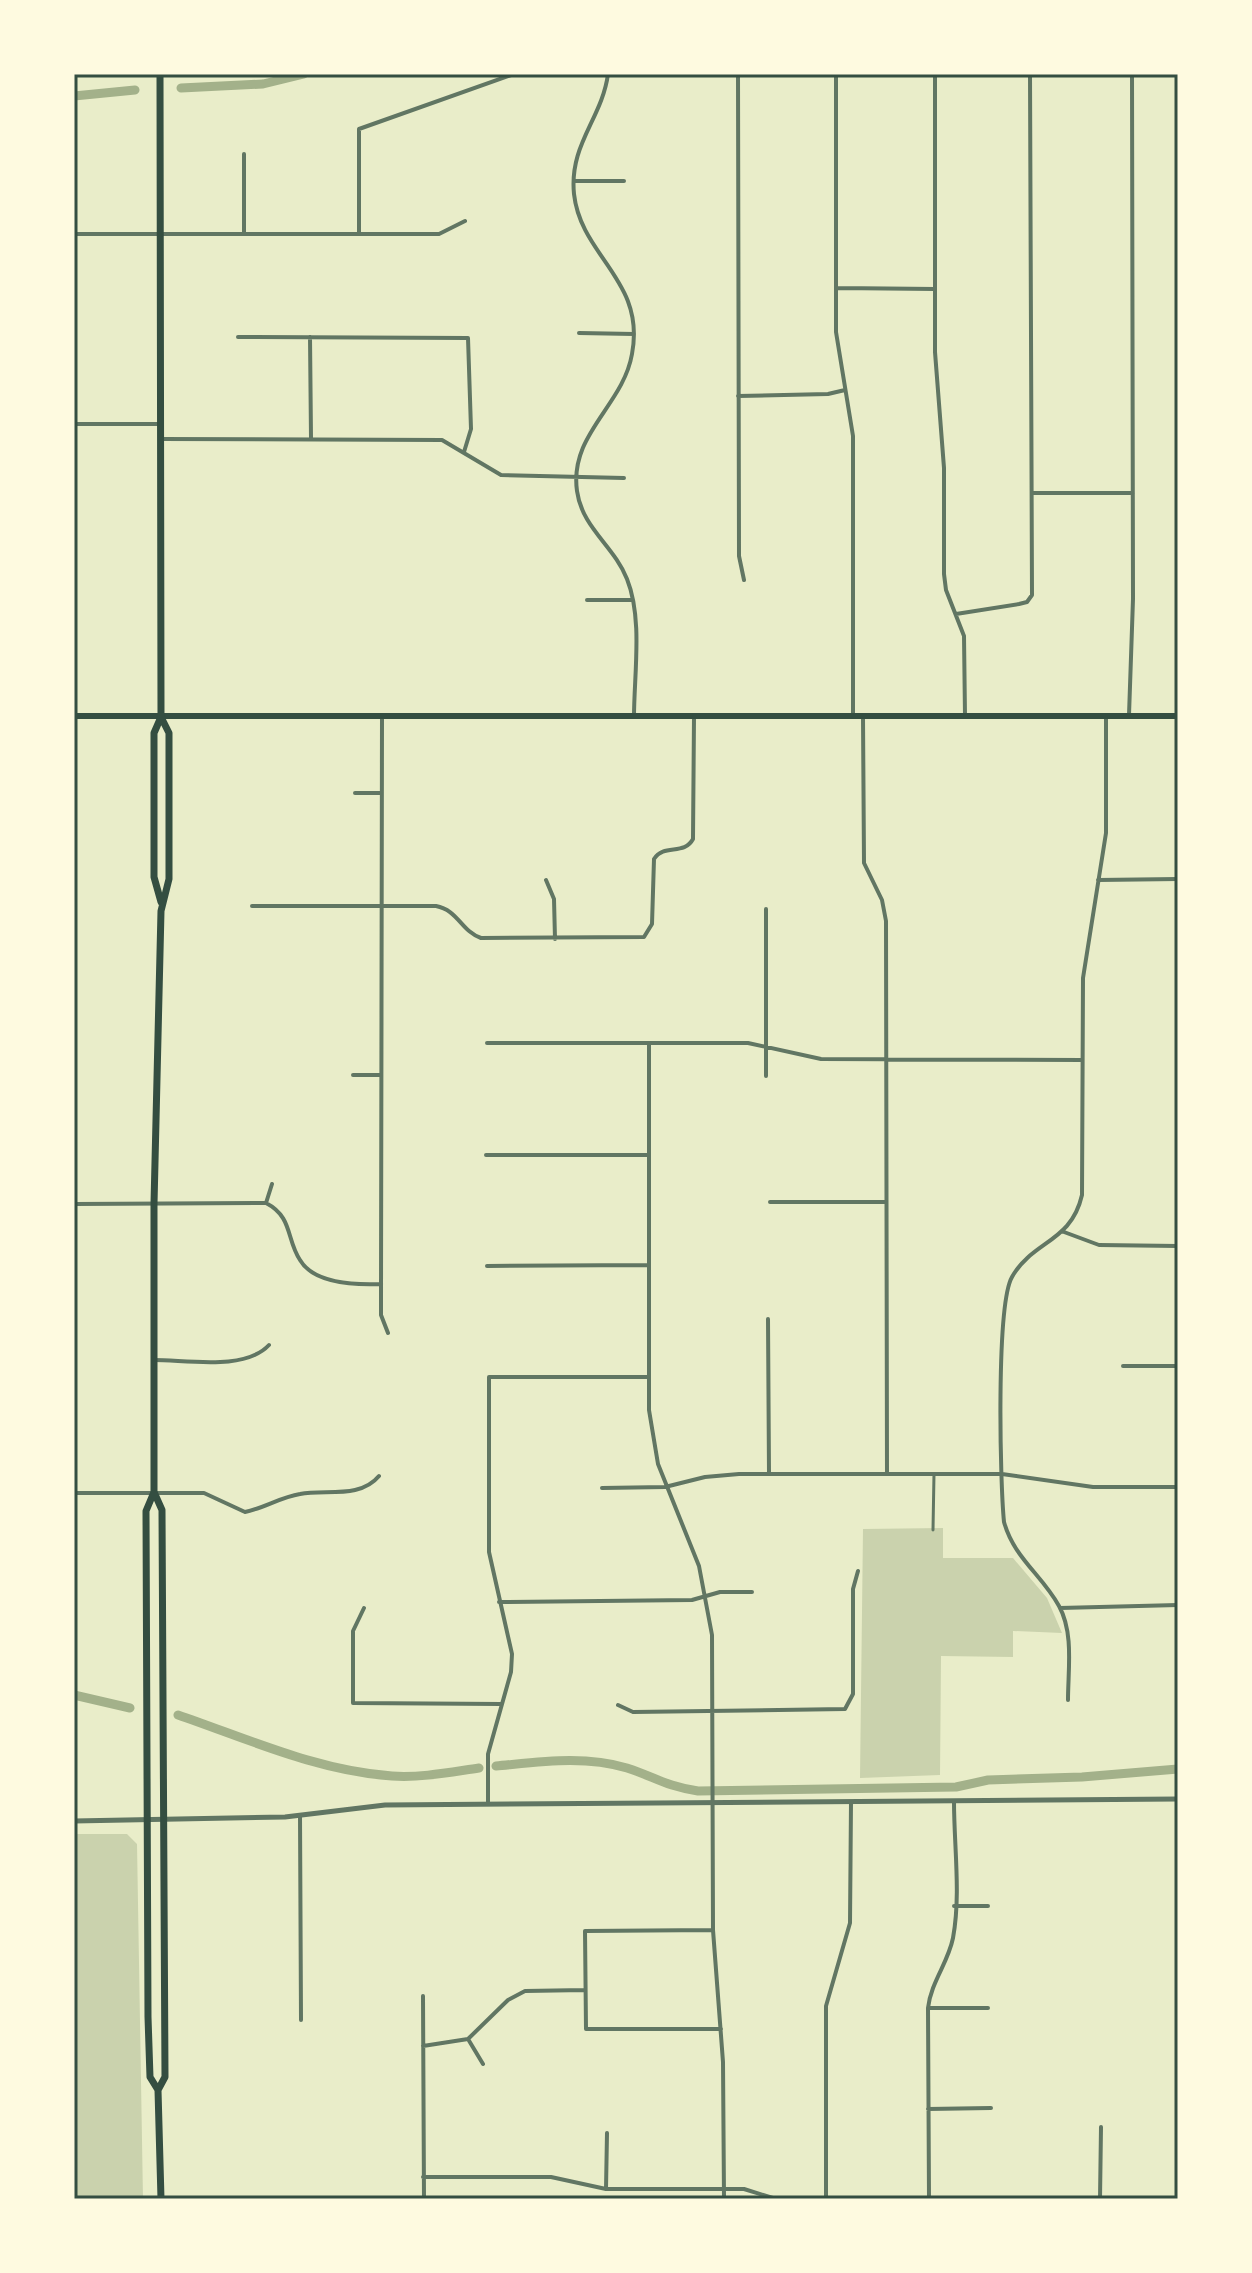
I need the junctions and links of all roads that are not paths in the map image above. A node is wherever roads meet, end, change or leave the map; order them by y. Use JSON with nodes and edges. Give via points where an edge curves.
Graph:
{"nodes":[{"id":1,"x":160,"y":74,"type":"edge"},
{"id":2,"x":514,"y":74,"type":"edge"},
{"id":3,"x":608,"y":74,"type":"edge"},
{"id":4,"x":738,"y":74,"type":"edge"},
{"id":5,"x":836,"y":74,"type":"edge"},
{"id":6,"x":935,"y":74,"type":"edge"},
{"id":7,"x":1030,"y":74,"type":"edge"},
{"id":8,"x":1132,"y":74,"type":"edge"},
{"id":9,"x":244,"y":154,"type":"dead end"},
{"id":10,"x":573,"y":181,"type":"junction"},
{"id":11,"x":624,"y":181,"type":"dead end"},
{"id":12,"x":465,"y":221,"type":"dead end"},
{"id":13,"x":160,"y":233,"type":"junction"},
{"id":14,"x":74,"y":234,"type":"edge"},
{"id":15,"x":244,"y":234,"type":"junction"},
{"id":16,"x":359,"y":234,"type":"junction"},
{"id":17,"x":837,"y":288,"type":"junction"},
{"id":18,"x":935,"y":289,"type":"junction"},
{"id":19,"x":579,"y":333,"type":"dead end"},
{"id":20,"x":634,"y":334,"type":"junction"},
{"id":21,"x":238,"y":337,"type":"dead end"},
{"id":22,"x":310,"y":337,"type":"junction"},
{"id":23,"x":845,"y":390,"type":"junction"},
{"id":24,"x":738,"y":396,"type":"junction"},
{"id":25,"x":74,"y":424,"type":"edge"},
{"id":26,"x":161,"y":424,"type":"junction"},
{"id":27,"x":311,"y":438,"type":"junction"},
{"id":28,"x":161,"y":439,"type":"junction"},
{"id":29,"x":464,"y":452,"type":"junction"},
{"id":30,"x":575,"y":478,"type":"junction"},
{"id":31,"x":624,"y":478,"type":"dead end"},
{"id":32,"x":1032,"y":493,"type":"junction"},
{"id":33,"x":1133,"y":493,"type":"junction"},
{"id":34,"x":744,"y":580,"type":"dead end"},
{"id":35,"x":587,"y":600,"type":"dead end"},
{"id":36,"x":633,"y":600,"type":"junction"},
{"id":37,"x":956,"y":614,"type":"junction"},
{"id":38,"x":74,"y":716,"type":"edge"},
{"id":39,"x":965,"y":716,"type":"junction"},
{"id":40,"x":1106,"y":716,"type":"junction"},
{"id":41,"x":1129,"y":716,"type":"junction"},
{"id":42,"x":1178,"y":716,"type":"edge"},
{"id":43,"x":161,"y":717,"type":"junction"},
{"id":44,"x":382,"y":717,"type":"junction"},
{"id":45,"x":634,"y":717,"type":"junction"},
{"id":46,"x":694,"y":717,"type":"junction"},
{"id":47,"x":853,"y":717,"type":"junction"},
{"id":48,"x":863,"y":717,"type":"junction"},
{"id":49,"x":355,"y":793,"type":"dead end"},
{"id":50,"x":381,"y":793,"type":"junction"},
{"id":51,"x":1178,"y":879,"type":"edge"},
{"id":52,"x":546,"y":880,"type":"dead end"},
{"id":53,"x":1098,"y":880,"type":"junction"},
{"id":54,"x":161,"y":904,"type":"junction"},
{"id":55,"x":381,"y":905,"type":"junction"},
{"id":56,"x":252,"y":906,"type":"dead end"},
{"id":57,"x":766,"y":909,"type":"dead end"},
{"id":58,"x":555,"y":939,"type":"junction"},
{"id":59,"x":487,"y":1043,"type":"dead end"},
{"id":60,"x":649,"y":1043,"type":"junction"},
{"id":61,"x":766,"y":1045,"type":"junction"},
{"id":62,"x":886,"y":1060,"type":"junction"},
{"id":63,"x":1083,"y":1060,"type":"junction"},
{"id":64,"x":353,"y":1075,"type":"dead end"},
{"id":65,"x":381,"y":1075,"type":"junction"},
{"id":66,"x":766,"y":1076,"type":"dead end"},
{"id":67,"x":74,"y":1113,"type":"edge"},
{"id":68,"x":486,"y":1155,"type":"dead end"},
{"id":69,"x":649,"y":1155,"type":"junction"},
{"id":70,"x":272,"y":1184,"type":"dead end"},
{"id":71,"x":770,"y":1202,"type":"dead end"},
{"id":72,"x":886,"y":1202,"type":"junction"},
{"id":73,"x":266,"y":1203,"type":"junction"},
{"id":74,"x":75,"y":1204,"type":"edge"},
{"id":75,"x":154,"y":1204,"type":"junction"},
{"id":76,"x":1064,"y":1232,"type":"junction"},
{"id":77,"x":1178,"y":1246,"type":"edge"},
{"id":78,"x":649,"y":1265,"type":"junction"},
{"id":79,"x":487,"y":1266,"type":"dead end"},
{"id":80,"x":381,"y":1284,"type":"junction"},
{"id":81,"x":768,"y":1319,"type":"dead end"},
{"id":82,"x":388,"y":1333,"type":"dead end"},
{"id":83,"x":269,"y":1345,"type":"dead end"},
{"id":84,"x":154,"y":1360,"type":"junction"},
{"id":85,"x":1123,"y":1366,"type":"dead end"},
{"id":86,"x":1178,"y":1366,"type":"edge"},
{"id":87,"x":649,"y":1377,"type":"junction"},
{"id":88,"x":769,"y":1474,"type":"junction"},
{"id":89,"x":887,"y":1474,"type":"junction"},
{"id":90,"x":934,"y":1474,"type":"junction"},
{"id":91,"x":1002,"y":1474,"type":"junction"},
{"id":92,"x":379,"y":1476,"type":"dead end"},
{"id":93,"x":665,"y":1487,"type":"junction"},
{"id":94,"x":1178,"y":1487,"type":"edge"},
{"id":95,"x":602,"y":1488,"type":"dead end"},
{"id":96,"x":154,"y":1492,"type":"junction"},
{"id":97,"x":75,"y":1493,"type":"edge"},
{"id":98,"x":933,"y":1530,"type":"dead end"},
{"id":99,"x":858,"y":1571,"type":"dead end"},
{"id":100,"x":752,"y":1592,"type":"dead end"},
{"id":101,"x":706,"y":1596,"type":"junction"},
{"id":102,"x":499,"y":1602,"type":"junction"},
{"id":103,"x":1178,"y":1605,"type":"edge"},
{"id":104,"x":364,"y":1608,"type":"dead end"},
{"id":105,"x":1060,"y":1608,"type":"junction"},
{"id":106,"x":1068,"y":1700,"type":"dead end"},
{"id":107,"x":502,"y":1704,"type":"junction"},
{"id":108,"x":618,"y":1705,"type":"dead end"},
{"id":109,"x":713,"y":1712,"type":"junction"},
{"id":110,"x":1178,"y":1799,"type":"edge"},
{"id":111,"x":851,"y":1802,"type":"junction"},
{"id":112,"x":954,"y":1802,"type":"junction"},
{"id":113,"x":713,"y":1803,"type":"junction"},
{"id":114,"x":488,"y":1804,"type":"junction"},
{"id":115,"x":300,"y":1815,"type":"junction"},
{"id":116,"x":163,"y":1818,"type":"junction"},
{"id":117,"x":147,"y":1819,"type":"junction"},
{"id":118,"x":74,"y":1821,"type":"edge"},
{"id":119,"x":954,"y":1906,"type":"junction"},
{"id":120,"x":988,"y":1906,"type":"dead end"},
{"id":121,"x":713,"y":1930,"type":"junction"},
{"id":122,"x":585,"y":1990,"type":"junction"},
{"id":123,"x":423,"y":1996,"type":"dead end"},
{"id":124,"x":928,"y":2008,"type":"junction"},
{"id":125,"x":988,"y":2008,"type":"dead end"},
{"id":126,"x":301,"y":2020,"type":"dead end"},
{"id":127,"x":721,"y":2029,"type":"junction"},
{"id":128,"x":468,"y":2039,"type":"junction"},
{"id":129,"x":423,"y":2046,"type":"junction"},
{"id":130,"x":483,"y":2064,"type":"dead end"},
{"id":131,"x":158,"y":2090,"type":"junction"},
{"id":132,"x":991,"y":2108,"type":"dead end"},
{"id":133,"x":928,"y":2109,"type":"junction"},
{"id":134,"x":1101,"y":2127,"type":"dead end"},
{"id":135,"x":607,"y":2133,"type":"dead end"},
{"id":136,"x":423,"y":2177,"type":"junction"},
{"id":137,"x":606,"y":2189,"type":"junction"},
{"id":138,"x":724,"y":2189,"type":"junction"},
{"id":139,"x":161,"y":2199,"type":"edge"},
{"id":140,"x":424,"y":2199,"type":"edge"},
{"id":141,"x":724,"y":2199,"type":"edge"},
{"id":142,"x":776,"y":2199,"type":"edge"},
{"id":143,"x":826,"y":2199,"type":"edge"},
{"id":144,"x":929,"y":2199,"type":"edge"},
{"id":145,"x":1100,"y":2199,"type":"edge"}],
"edges":[{"from":1,"to":13,"type":"main road"},
{"from":2,"to":16,"type":"street","via":[[359,129]]},
{"from":3,"to":10,"type":"street","via":[[599,107],[581,140]]},
{"from":4,"to":24,"type":"street"},
{"from":5,"to":17,"type":"street"},
{"from":6,"to":18,"type":"street"},
{"from":7,"to":32,"type":"street"},
{"from":8,"to":33,"type":"street"},
{"from":9,"to":15,"type":"street"},
{"from":10,"to":11,"type":"street"},
{"from":10,"to":20,"type":"street","via":[[586,233],[626,292]]},
{"from":12,"to":16,"type":"street","via":[[439,234]]},
{"from":13,"to":14,"type":"street"},
{"from":13,"to":15,"type":"street"},
{"from":13,"to":26,"type":"main road"},
{"from":15,"to":16,"type":"street"},
{"from":17,"to":18,"type":"street"},
{"from":17,"to":23,"type":"street","via":[[838,352]]},
{"from":18,"to":37,"type":"street","via":[[944,574]]},
{"from":19,"to":20,"type":"street"},
{"from":20,"to":30,"type":"street","via":[[627,373],[583,441]]},
{"from":21,"to":22,"type":"street"},
{"from":22,"to":27,"type":"street"},
{"from":22,"to":29,"type":"street","via":[[468,338],[471,429]]},
{"from":23,"to":24,"type":"street"},
{"from":23,"to":47,"type":"street","via":[[853,436]]},
{"from":24,"to":34,"type":"street","via":[[739,556]]},
{"from":25,"to":26,"type":"street"},
{"from":26,"to":28,"type":"main road"},
{"from":27,"to":28,"type":"street"},
{"from":27,"to":29,"type":"street","via":[[442,440]]},
{"from":28,"to":43,"type":"main road"},
{"from":29,"to":30,"type":"street","via":[[501,475]]},
{"from":30,"to":31,"type":"street"},
{"from":30,"to":36,"type":"street","via":[[588,523],[621,565]]},
{"from":32,"to":33,"type":"street"},
{"from":32,"to":37,"type":"street","via":[[1030,599]]},
{"from":33,"to":41,"type":"street"},
{"from":35,"to":36,"type":"street"},
{"from":36,"to":45,"type":"street"},
{"from":37,"to":39,"type":"street","via":[[964,636]]},
{"from":38,"to":43,"type":"main road"},
{"from":39,"to":40,"type":"main road"},
{"from":39,"to":48,"type":"main road"},
{"from":40,"to":41,"type":"main road"},
{"from":40,"to":53,"type":"street","via":[[1107,816]]},
{"from":41,"to":42,"type":"main road"},
{"from":43,"to":44,"type":"main road"},
{"from":43,"to":54,"type":"main road","via":[[154,733],[154,877]]},
{"from":43,"to":54,"type":"main road","via":[[169,733],[169,879]]},
{"from":44,"to":45,"type":"main road"},
{"from":44,"to":50,"type":"street"},
{"from":45,"to":46,"type":"main road"},
{"from":46,"to":47,"type":"main road"},
{"from":46,"to":58,"type":"street","via":[[693,839],[685,848],[662,851],[654,859],[649,934],[632,939]]},
{"from":47,"to":48,"type":"main road"},
{"from":48,"to":62,"type":"street","via":[[863,854],[885,910]]},
{"from":49,"to":50,"type":"street"},
{"from":50,"to":55,"type":"street"},
{"from":51,"to":53,"type":"street"},
{"from":52,"to":58,"type":"street","via":[[554,899]]},
{"from":53,"to":63,"type":"street","via":[[1084,968]]},
{"from":54,"to":75,"type":"main road"},
{"from":55,"to":56,"type":"street"},
{"from":55,"to":58,"type":"street","via":[[443,907],[481,938]]},
{"from":55,"to":65,"type":"street"},
{"from":57,"to":61,"type":"street"},
{"from":59,"to":60,"type":"street"},
{"from":60,"to":61,"type":"street"},
{"from":60,"to":69,"type":"street"},
{"from":61,"to":62,"type":"street","via":[[821,1059]]},
{"from":61,"to":66,"type":"street"},
{"from":62,"to":63,"type":"street"},
{"from":62,"to":72,"type":"street"},
{"from":63,"to":76,"type":"street","via":[[1082,1195]]},
{"from":64,"to":65,"type":"street"},
{"from":65,"to":80,"type":"street"},
{"from":67,"to":74,"type":"street"},
{"from":68,"to":69,"type":"street"},
{"from":69,"to":78,"type":"street"},
{"from":70,"to":73,"type":"street"},
{"from":71,"to":72,"type":"street"},
{"from":72,"to":89,"type":"street"},
{"from":73,"to":75,"type":"street"},
{"from":73,"to":80,"type":"street","via":[[288,1222],[296,1252],[310,1272]]},
{"from":74,"to":75,"type":"street"},
{"from":74,"to":97,"type":"street"},
{"from":75,"to":84,"type":"main road"},
{"from":76,"to":77,"type":"street","via":[[1099,1245]]},
{"from":76,"to":91,"type":"street","via":[[1025,1260],[1005,1293]]},
{"from":78,"to":79,"type":"street"},
{"from":78,"to":87,"type":"street"},
{"from":80,"to":82,"type":"street","via":[[381,1315]]},
{"from":81,"to":88,"type":"street"},
{"from":83,"to":84,"type":"street","via":[[246,1359]]},
{"from":84,"to":96,"type":"main road"},
{"from":85,"to":86,"type":"street"},
{"from":87,"to":93,"type":"street","via":[[653,1437]]},
{"from":87,"to":102,"type":"street","via":[[489,1377],[489,1552]]},
{"from":88,"to":89,"type":"street"},
{"from":88,"to":93,"type":"street","via":[[713,1476]]},
{"from":89,"to":90,"type":"street"},
{"from":90,"to":91,"type":"street"},
{"from":90,"to":98,"type":"street"},
{"from":91,"to":94,"type":"street","via":[[1079,1486]]},
{"from":91,"to":105,"type":"street","via":[[1009,1539]]},
{"from":92,"to":96,"type":"street","via":[[360,1490],[300,1494],[245,1512],[204,1493]]},
{"from":93,"to":95,"type":"street"},
{"from":93,"to":101,"type":"street","via":[[699,1566]]},
{"from":96,"to":97,"type":"street"},
{"from":96,"to":116,"type":"main road","via":[[162,1510]]},
{"from":96,"to":117,"type":"main road","via":[[146,1511]]},
{"from":99,"to":109,"type":"street","via":[[849,1706]]},
{"from":100,"to":101,"type":"street"},
{"from":101,"to":102,"type":"street"},
{"from":101,"to":109,"type":"street"},
{"from":102,"to":107,"type":"street","via":[[512,1654]]},
{"from":103,"to":105,"type":"street"},
{"from":104,"to":107,"type":"street","via":[[353,1631],[353,1703]]},
{"from":105,"to":106,"type":"street","via":[[1068,1640]]},
{"from":107,"to":114,"type":"street","via":[[488,1754]]},
{"from":108,"to":109,"type":"street","via":[[633,1712]]},
{"from":109,"to":113,"type":"street"},
{"from":110,"to":112,"type":"street"},
{"from":111,"to":112,"type":"street"},
{"from":111,"to":113,"type":"street"},
{"from":111,"to":143,"type":"street","via":[[850,1923],[826,2006]]},
{"from":112,"to":119,"type":"street"},
{"from":113,"to":114,"type":"street"},
{"from":113,"to":121,"type":"street"},
{"from":114,"to":115,"type":"street","via":[[373,1805]]},
{"from":115,"to":116,"type":"street"},
{"from":115,"to":126,"type":"street"},
{"from":116,"to":117,"type":"street"},
{"from":116,"to":131,"type":"main road","via":[[165,2077]]},
{"from":117,"to":118,"type":"street"},
{"from":117,"to":131,"type":"main road","via":[[150,2077]]},
{"from":119,"to":120,"type":"street"},
{"from":119,"to":124,"type":"street","via":[[952,1942],[930,1990]]},
{"from":121,"to":122,"type":"street","via":[[585,1931]]},
{"from":121,"to":127,"type":"street"},
{"from":122,"to":127,"type":"street","via":[[586,2029]]},
{"from":122,"to":128,"type":"street","via":[[515,1995]]},
{"from":123,"to":129,"type":"street"},
{"from":124,"to":125,"type":"street"},
{"from":124,"to":133,"type":"street"},
{"from":127,"to":138,"type":"street"},
{"from":128,"to":129,"type":"street"},
{"from":128,"to":130,"type":"street"},
{"from":129,"to":136,"type":"street"},
{"from":131,"to":139,"type":"main road"},
{"from":132,"to":133,"type":"street"},
{"from":133,"to":144,"type":"street"},
{"from":134,"to":145,"type":"street"},
{"from":135,"to":137,"type":"street"},
{"from":136,"to":137,"type":"street","via":[[551,2177]]},
{"from":136,"to":140,"type":"street"},
{"from":137,"to":138,"type":"street"},
{"from":138,"to":141,"type":"street"},
{"from":138,"to":142,"type":"street"}]}
